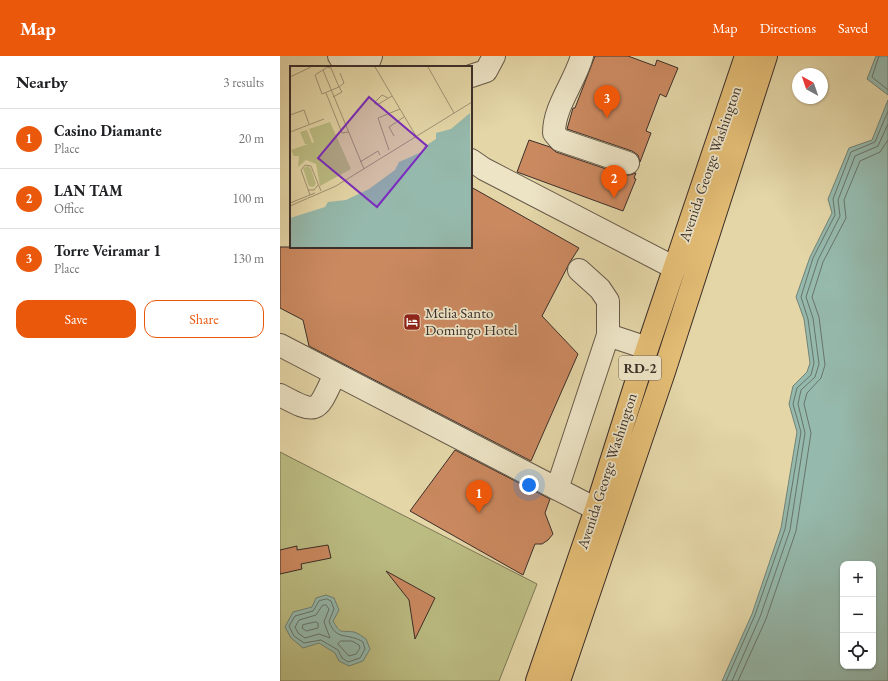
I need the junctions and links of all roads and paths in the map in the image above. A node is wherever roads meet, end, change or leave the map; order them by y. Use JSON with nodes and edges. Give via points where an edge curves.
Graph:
{"nodes":[{"id":1,"x":339,"y":56,"type":"edge"},
{"id":2,"x":371,"y":56,"type":"edge"},
{"id":3,"x":494,"y":56,"type":"edge"},
{"id":4,"x":582,"y":56,"type":"edge"},
{"id":5,"x":746,"y":56,"type":"edge"},
{"id":6,"x":766,"y":56,"type":"edge"},
{"id":7,"x":352,"y":66,"type":"edge"},
{"id":8,"x":364,"y":66,"type":"edge"},
{"id":9,"x":472,"y":76,"type":"edge"},
{"id":10,"x":472,"y":161,"type":"edge"},
{"id":11,"x":628,"y":163,"type":"dead end"},
{"id":12,"x":675,"y":268,"type":"junction"},
{"id":13,"x":579,"y":270,"type":"dead end"},
{"id":14,"x":608,"y":335,"type":"junction"},
{"id":15,"x":280,"y":345,"type":"edge"},
{"id":16,"x":647,"y":348,"type":"junction"},
{"id":17,"x":335,"y":374,"type":"junction"},
{"id":18,"x":280,"y":395,"type":"edge"},
{"id":19,"x":557,"y":489,"type":"junction"},
{"id":20,"x":605,"y":512,"type":"junction"},
{"id":21,"x":537,"y":681,"type":"edge"},
{"id":22,"x":559,"y":681,"type":"edge"}],
"edges":[{"from":1,"to":7,"type":"lane","via":[[344,63]]},
{"from":2,"to":8,"type":"lane","via":[[369,63]]},
{"from":3,"to":9,"type":"lane","via":[[486,71]]},
{"from":4,"to":11,"type":"lane","via":[[554,120],[554,133],[560,140]]},
{"from":5,"to":12,"type":"highway","name":"Avenida George Washington","number":"RD-2"},
{"from":6,"to":20,"type":"highway","name":"Avenida George Washington","number":"RD-2","via":[[664,372]]},
{"from":10,"to":12,"type":"lane"},
{"from":12,"to":16,"type":"highway","name":"Avenida George Washington","number":"RD-2"},
{"from":13,"to":14,"type":"lane","via":[[600,288],[608,302]]},
{"from":14,"to":16,"type":"lane"},
{"from":14,"to":19,"type":"lane"},
{"from":15,"to":17,"type":"lane"},
{"from":16,"to":20,"type":"highway","name":"Avenida George Washington","number":"RD-2"},
{"from":17,"to":18,"type":"lane","via":[[322,402],[314,407],[304,408]]},
{"from":17,"to":19,"type":"lane"},
{"from":19,"to":20,"type":"lane"},
{"from":20,"to":21,"type":"highway","name":"Avenida George Washington","number":"RD-2"},
{"from":20,"to":22,"type":"highway","name":"Avenida George Washington","number":"RD-2"}]}
